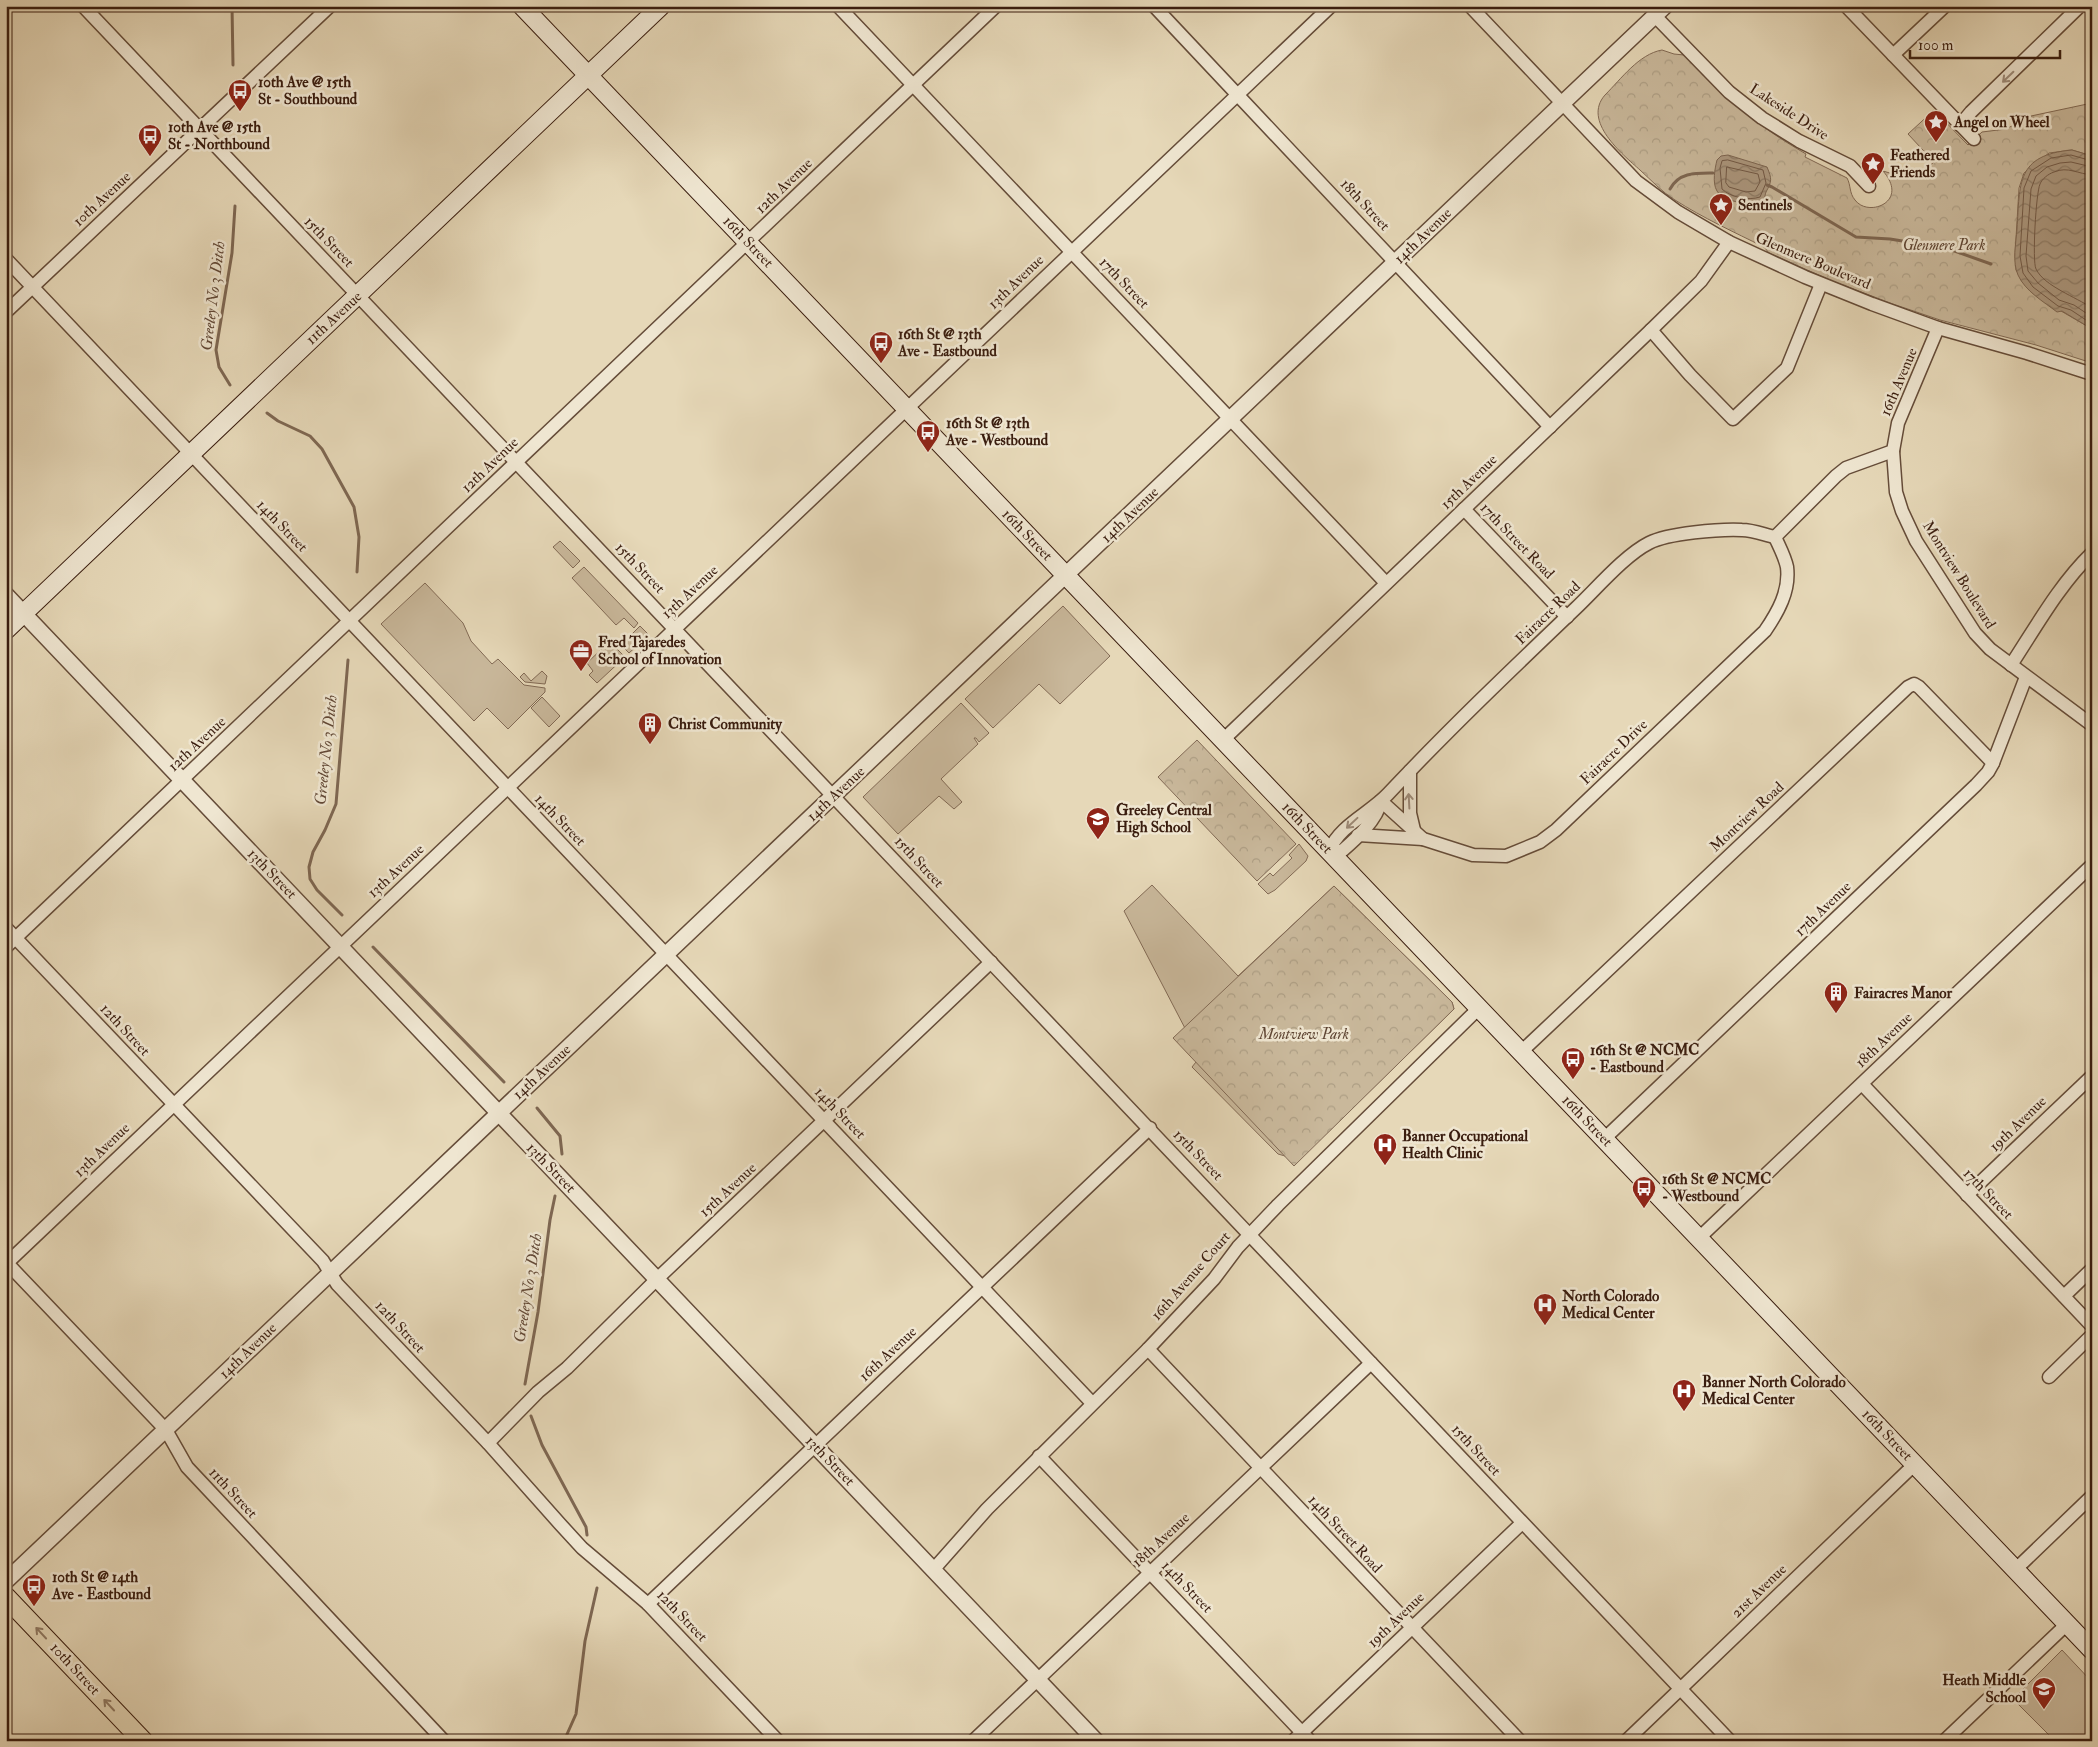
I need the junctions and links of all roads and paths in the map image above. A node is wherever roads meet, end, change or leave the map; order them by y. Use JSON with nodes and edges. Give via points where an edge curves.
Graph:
{"nodes":[{"id":1,"x":83,"y":6,"type":"edge"},
{"id":2,"x":330,"y":6,"type":"edge"},
{"id":3,"x":522,"y":6,"type":"edge"},
{"id":4,"x":661,"y":6,"type":"edge"},
{"id":5,"x":838,"y":6,"type":"edge"},
{"id":6,"x":996,"y":6,"type":"edge"},
{"id":7,"x":1154,"y":6,"type":"edge"},
{"id":8,"x":1331,"y":6,"type":"edge"},
{"id":9,"x":1470,"y":6,"type":"edge"},
{"id":10,"x":1846,"y":6,"type":"edge"},
{"id":11,"x":1944,"y":6,"type":"edge"},
{"id":12,"x":2080,"y":6,"type":"edge"},
{"id":13,"x":1660,"y":11,"type":"edge"},
{"id":14,"x":1893,"y":55,"type":"junction"},
{"id":15,"x":588,"y":74,"type":"junction"},
{"id":16,"x":914,"y":85,"type":"junction"},
{"id":17,"x":1238,"y":94,"type":"junction"},
{"id":18,"x":1562,"y":104,"type":"junction"},
{"id":19,"x":1960,"y":125,"type":"junction"},
{"id":20,"x":200,"y":129,"type":"junction"},
{"id":21,"x":1974,"y":139,"type":"dead end"},
{"id":22,"x":1868,"y":186,"type":"dead end"},
{"id":23,"x":748,"y":242,"type":"junction"},
{"id":24,"x":1729,"y":242,"type":"junction"},
{"id":25,"x":1072,"y":252,"type":"junction"},
{"id":26,"x":6,"y":259,"type":"edge"},
{"id":27,"x":1396,"y":262,"type":"junction"},
{"id":28,"x":1821,"y":284,"type":"junction"},
{"id":29,"x":33,"y":287,"type":"junction"},
{"id":30,"x":358,"y":296,"type":"junction"},
{"id":31,"x":6,"y":312,"type":"edge"},
{"id":32,"x":1938,"y":328,"type":"junction"},
{"id":33,"x":1652,"y":330,"type":"junction"},
{"id":34,"x":2092,"y":374,"type":"edge"},
{"id":35,"x":907,"y":409,"type":"junction"},
{"id":36,"x":1231,"y":419,"type":"junction"},
{"id":37,"x":1550,"y":427,"type":"junction"},
{"id":38,"x":1892,"y":452,"type":"junction"},
{"id":39,"x":190,"y":453,"type":"junction"},
{"id":40,"x":517,"y":462,"type":"junction"},
{"id":41,"x":1464,"y":509,"type":"junction"},
{"id":42,"x":1775,"y":538,"type":"junction"},
{"id":43,"x":2092,"y":553,"type":"edge"},
{"id":44,"x":1066,"y":576,"type":"junction"},
{"id":45,"x":1386,"y":583,"type":"junction"},
{"id":46,"x":6,"y":595,"type":"edge"},
{"id":47,"x":23,"y":613,"type":"junction"},
{"id":48,"x":1567,"y":617,"type":"junction"},
{"id":49,"x":350,"y":621,"type":"junction"},
{"id":50,"x":676,"y":629,"type":"junction"},
{"id":51,"x":6,"y":630,"type":"edge"},
{"id":52,"x":2011,"y":665,"type":"junction"},
{"id":53,"x":2026,"y":677,"type":"junction"},
{"id":54,"x":2092,"y":724,"type":"edge"},
{"id":55,"x":1222,"y":740,"type":"junction"},
{"id":56,"x":1993,"y":763,"type":"junction"},
{"id":57,"x":1410,"y":770,"type":"junction"},
{"id":58,"x":182,"y":780,"type":"junction"},
{"id":59,"x":507,"y":788,"type":"junction"},
{"id":60,"x":834,"y":796,"type":"junction"},
{"id":61,"x":1381,"y":801,"type":"junction"},
{"id":62,"x":1419,"y":834,"type":"junction"},
{"id":63,"x":1358,"y":835,"type":"junction"},
{"id":64,"x":1329,"y":851,"type":"junction"},
{"id":65,"x":2092,"y":865,"type":"edge"},
{"id":66,"x":6,"y":928,"type":"edge"},
{"id":67,"x":11,"y":942,"type":"edge"},
{"id":68,"x":340,"y":946,"type":"junction"},
{"id":69,"x":666,"y":954,"type":"junction"},
{"id":70,"x":991,"y":962,"type":"junction"},
{"id":71,"x":1479,"y":1008,"type":"junction"},
{"id":72,"x":1521,"y":1052,"type":"junction"},
{"id":73,"x":2092,"y":1076,"type":"edge"},
{"id":74,"x":1862,"y":1084,"type":"junction"},
{"id":75,"x":174,"y":1104,"type":"junction"},
{"id":76,"x":499,"y":1113,"type":"junction"},
{"id":77,"x":825,"y":1121,"type":"junction"},
{"id":78,"x":1150,"y":1128,"type":"junction"},
{"id":79,"x":1604,"y":1139,"type":"junction"},
{"id":80,"x":1967,"y":1195,"type":"junction"},
{"id":81,"x":1250,"y":1234,"type":"junction"},
{"id":82,"x":1699,"y":1238,"type":"junction"},
{"id":83,"x":7,"y":1263,"type":"edge"},
{"id":84,"x":2092,"y":1269,"type":"edge"},
{"id":85,"x":331,"y":1272,"type":"junction"},
{"id":86,"x":657,"y":1279,"type":"junction"},
{"id":87,"x":982,"y":1287,"type":"junction"},
{"id":88,"x":2064,"y":1296,"type":"junction"},
{"id":89,"x":2092,"y":1326,"type":"edge"},
{"id":90,"x":2092,"y":1335,"type":"edge"},
{"id":91,"x":1148,"y":1349,"type":"junction"},
{"id":92,"x":1371,"y":1363,"type":"junction"},
{"id":93,"x":2049,"y":1376,"type":"dead end"},
{"id":94,"x":1092,"y":1403,"type":"junction"},
{"id":95,"x":166,"y":1430,"type":"junction"},
{"id":96,"x":488,"y":1443,"type":"junction"},
{"id":97,"x":815,"y":1446,"type":"junction"},
{"id":98,"x":1039,"y":1456,"type":"junction"},
{"id":99,"x":1915,"y":1464,"type":"junction"},
{"id":100,"x":1260,"y":1468,"type":"junction"},
{"id":101,"x":2092,"y":1496,"type":"edge"},
{"id":102,"x":1522,"y":1523,"type":"junction"},
{"id":103,"x":933,"y":1570,"type":"junction"},
{"id":104,"x":2015,"y":1570,"type":"junction"},
{"id":105,"x":1150,"y":1572,"type":"junction"},
{"id":106,"x":6,"y":1581,"type":"edge"},
{"id":107,"x":6,"y":1597,"type":"edge"},
{"id":108,"x":648,"y":1604,"type":"junction"},
{"id":109,"x":2067,"y":1624,"type":"junction"},
{"id":110,"x":1412,"y":1628,"type":"junction"},
{"id":111,"x":2092,"y":1650,"type":"edge"},
{"id":112,"x":1038,"y":1680,"type":"junction"},
{"id":113,"x":1680,"y":1689,"type":"junction"},
{"id":114,"x":1302,"y":1738,"type":"edge"},
{"id":115,"x":143,"y":1741,"type":"edge"},
{"id":116,"x":444,"y":1741,"type":"edge"},
{"id":117,"x":778,"y":1741,"type":"edge"},
{"id":118,"x":973,"y":1741,"type":"edge"},
{"id":119,"x":1096,"y":1741,"type":"edge"},
{"id":120,"x":1520,"y":1741,"type":"edge"},
{"id":121,"x":1626,"y":1741,"type":"edge"},
{"id":122,"x":1730,"y":1741,"type":"edge"},
{"id":123,"x":1944,"y":1741,"type":"edge"}],
"edges":[{"from":1,"to":20,"type":"street","name":"15th Street"},
{"from":2,"to":20,"type":"street","name":"10th Avenue"},
{"from":3,"to":15,"type":"main road","name":"16th Street"},
{"from":4,"to":15,"type":"main road","name":"11th Avenue"},
{"from":5,"to":16,"type":"street","name":"17th Street"},
{"from":6,"to":16,"type":"street","name":"12th Avenue"},
{"from":7,"to":17,"type":"street","name":"18th Street"},
{"from":8,"to":17,"type":"street","name":"13th Avenue"},
{"from":9,"to":18,"type":"street","name":"Glenmere Boulevard"},
{"from":10,"to":14,"type":"street"},
{"from":11,"to":14,"type":"street"},
{"from":12,"to":19,"type":"street","one_way":true},
{"from":13,"to":18,"type":"street","name":"14th Avenue"},
{"from":13,"to":22,"type":"street","name":"Lakeside Drive","via":[[1729,92],[1799,141],[1850,166]]},
{"from":14,"to":19,"type":"street"},
{"from":15,"to":23,"type":"main road","name":"16th Street"},
{"from":15,"to":30,"type":"main road","name":"11th Avenue"},
{"from":16,"to":23,"type":"street","name":"12th Avenue"},
{"from":16,"to":25,"type":"street","name":"17th Street"},
{"from":17,"to":25,"type":"street","name":"13th Avenue"},
{"from":17,"to":27,"type":"street","name":"18th Street"},
{"from":18,"to":24,"type":"street","name":"Glenmere Boulevard","via":[[1636,182]]},
{"from":18,"to":27,"type":"street","name":"14th Avenue"},
{"from":19,"to":21,"type":"street"},
{"from":20,"to":29,"type":"street","name":"10th Avenue"},
{"from":20,"to":30,"type":"street","name":"15th Street"},
{"from":23,"to":35,"type":"main road","name":"16th Street"},
{"from":23,"to":40,"type":"street","name":"12th Avenue"},
{"from":24,"to":28,"type":"street","name":"Glenmere Boulevard"},
{"from":24,"to":33,"type":"street","name":"15th Avenue","via":[[1702,280]]},
{"from":25,"to":35,"type":"street","name":"13th Avenue"},
{"from":25,"to":36,"type":"street","name":"17th Street"},
{"from":26,"to":29,"type":"street","name":"14th Street"},
{"from":27,"to":36,"type":"street","name":"14th Avenue"},
{"from":27,"to":37,"type":"street","name":"18th Street"},
{"from":28,"to":32,"type":"street","name":"Glenmere Boulevard"},
{"from":28,"to":33,"type":"street","via":[[1787,368],[1733,419]]},
{"from":29,"to":31,"type":"street","name":"10th Avenue"},
{"from":29,"to":39,"type":"street","name":"14th Street"},
{"from":30,"to":39,"type":"main road","name":"11th Avenue"},
{"from":30,"to":40,"type":"street","name":"15th Street"},
{"from":32,"to":34,"type":"street","name":"Glenmere Boulevard"},
{"from":32,"to":38,"type":"street","name":"16th Avenue","via":[[1898,423]]},
{"from":33,"to":37,"type":"street","name":"15th Avenue"},
{"from":35,"to":44,"type":"main road","name":"16th Street"},
{"from":35,"to":50,"type":"street","name":"13th Avenue"},
{"from":36,"to":44,"type":"street","name":"14th Avenue"},
{"from":36,"to":45,"type":"street","name":"17th Street"},
{"from":37,"to":41,"type":"street","name":"15th Avenue"},
{"from":38,"to":42,"type":"street","via":[[1846,468]]},
{"from":38,"to":52,"type":"street","name":"Montview Boulevard","via":[[1896,492],[1916,541],[1975,633]]},
{"from":39,"to":47,"type":"main road","name":"11th Avenue"},
{"from":39,"to":49,"type":"street","name":"14th Street"},
{"from":40,"to":49,"type":"street","name":"12th Avenue"},
{"from":40,"to":50,"type":"street","name":"15th Street"},
{"from":41,"to":45,"type":"street","name":"15th Avenue"},
{"from":41,"to":48,"type":"street","name":"17th Street Road"},
{"from":42,"to":48,"type":"street","name":"Fairacre Road","via":[[1743,530],[1660,538],[1626,560]]},
{"from":42,"to":62,"type":"street","name":"Fairacre Drive","via":[[1787,566],[1786,581],[1782,604],[1765,631],[1556,830],[1540,842],[1506,856],[1473,855]]},
{"from":43,"to":52,"type":"street","via":[[2056,595]]},
{"from":44,"to":55,"type":"main road","name":"16th Street"},
{"from":44,"to":60,"type":"street","name":"14th Avenue"},
{"from":45,"to":55,"type":"street","name":"15th Avenue"},
{"from":46,"to":47,"type":"street","name":"13th Street"},
{"from":47,"to":51,"type":"main road","name":"11th Avenue"},
{"from":47,"to":58,"type":"street","name":"13th Street"},
{"from":48,"to":57,"type":"street","name":"Fairacre Road"},
{"from":49,"to":58,"type":"street","name":"12th Avenue"},
{"from":49,"to":59,"type":"street","name":"14th Street"},
{"from":50,"to":59,"type":"street","name":"13th Avenue"},
{"from":50,"to":60,"type":"street","name":"15th Street"},
{"from":52,"to":53,"type":"street","name":"Montview Boulevard"},
{"from":53,"to":54,"type":"street","name":"Montview Boulevard"},
{"from":53,"to":56,"type":"street","name":"17th Avenue"},
{"from":55,"to":64,"type":"main road","name":"16th Street"},
{"from":56,"to":72,"type":"street","name":"Montview Road","via":[[1920,687],[1914,684],[1908,687]]},
{"from":56,"to":79,"type":"street","name":"17th Avenue","via":[[1976,785]]},
{"from":57,"to":61,"type":"street","name":"Fairacre Road"},
{"from":62,"to":57,"type":"street","one_way":true,"via":[[1410,813]]},
{"from":58,"to":67,"type":"street","name":"12th Avenue"},
{"from":58,"to":68,"type":"street","name":"13th Street"},
{"from":59,"to":68,"type":"street","name":"13th Avenue"},
{"from":59,"to":69,"type":"street","name":"14th Street"},
{"from":60,"to":69,"type":"street","name":"14th Avenue"},
{"from":60,"to":70,"type":"street","name":"15th Street"},
{"from":61,"to":62,"type":"street","name":"Fairacre Drive"},
{"from":61,"to":63,"type":"street","name":"Fairacre Road","via":[[1379,809]]},
{"from":61,"to":64,"type":"street","name":"Fairacre Road","one_way":true,"via":[[1334,840]]},
{"from":62,"to":63,"type":"street"},
{"from":63,"to":64,"type":"street","name":"Fairacre Road","via":[[1342,852]]},
{"from":64,"to":71,"type":"main road","name":"16th Street"},
{"from":65,"to":74,"type":"street","name":"18th Avenue"},
{"from":66,"to":67,"type":"street","name":"12th Street"},
{"from":67,"to":75,"type":"street","name":"12th Street"},
{"from":68,"to":75,"type":"street","name":"13th Avenue"},
{"from":68,"to":76,"type":"street","name":"13th Street"},
{"from":69,"to":76,"type":"street","name":"14th Avenue"},
{"from":69,"to":77,"type":"street","name":"14th Street"},
{"from":70,"to":77,"type":"street","name":"15th Avenue"},
{"from":70,"to":78,"type":"street","name":"15th Street"},
{"from":71,"to":72,"type":"main road","name":"16th Street"},
{"from":71,"to":81,"type":"street","name":"16th Avenue Court"},
{"from":72,"to":79,"type":"main road","name":"16th Street"},
{"from":73,"to":80,"type":"street","name":"19th Avenue"},
{"from":74,"to":80,"type":"street","name":"17th Street"},
{"from":74,"to":82,"type":"street","name":"18th Avenue"},
{"from":75,"to":83,"type":"street","name":"13th Avenue"},
{"from":75,"to":85,"type":"street","name":"12th Street"},
{"from":76,"to":85,"type":"street","name":"14th Avenue"},
{"from":76,"to":86,"type":"street","name":"13th Street"},
{"from":77,"to":86,"type":"street","name":"15th Avenue"},
{"from":77,"to":87,"type":"street","name":"14th Street"},
{"from":78,"to":81,"type":"street","name":"15th Street"},
{"from":78,"to":87,"type":"street","name":"16th Avenue"},
{"from":79,"to":82,"type":"main road","name":"16th Street"},
{"from":80,"to":88,"type":"street","name":"17th Street"},
{"from":81,"to":91,"type":"street","name":"16th Avenue Court","via":[[1214,1279]]},
{"from":81,"to":92,"type":"street","name":"15th Street"},
{"from":82,"to":99,"type":"main road","name":"16th Street"},
{"from":83,"to":95,"type":"street","name":"11th Street"},
{"from":84,"to":88,"type":"street"},
{"from":85,"to":95,"type":"street","name":"14th Avenue"},
{"from":85,"to":96,"type":"street","name":"12th Street","via":[[337,1284]]},
{"from":86,"to":96,"type":"street","name":"15th Avenue"},
{"from":86,"to":97,"type":"street","name":"13th Street"},
{"from":87,"to":94,"type":"street","name":"14th Street"},
{"from":87,"to":97,"type":"street","name":"16th Avenue"},
{"from":88,"to":89,"type":"street","name":"17th Street"},
{"from":90,"to":93,"type":"street"},
{"from":91,"to":94,"type":"street","name":"16th Avenue Court"},
{"from":91,"to":100,"type":"street","name":"14th Street Road"},
{"from":92,"to":100,"type":"street","name":"18th Avenue"},
{"from":92,"to":102,"type":"street","name":"15th Street"},
{"from":94,"to":98,"type":"street","name":"16th Avenue Court"},
{"from":95,"to":106,"type":"street","name":"14th Avenue"},
{"from":95,"to":116,"type":"street","name":"11th Street","via":[[187,1467]]},
{"from":96,"to":108,"type":"street","name":"12th Street","via":[[582,1548]]},
{"from":97,"to":103,"type":"street","name":"13th Street"},
{"from":97,"to":108,"type":"street","name":"16th Avenue"},
{"from":98,"to":103,"type":"street","name":"16th Avenue Court","via":[[973,1523]]},
{"from":98,"to":105,"type":"street","name":"14th Street"},
{"from":99,"to":104,"type":"main road","name":"16th Street"},
{"from":99,"to":113,"type":"street","name":"21st Avenue"},
{"from":100,"to":105,"type":"street","name":"18th Avenue"},
{"from":100,"to":110,"type":"street","name":"14th Street Road"},
{"from":101,"to":104,"type":"street"},
{"from":102,"to":110,"type":"street","name":"19th Avenue"},
{"from":102,"to":113,"type":"street","name":"15th Street"},
{"from":103,"to":112,"type":"street","name":"13th Street"},
{"from":104,"to":109,"type":"main road","name":"16th Street"},
{"from":105,"to":112,"type":"street","name":"18th Avenue"},
{"from":105,"to":114,"type":"street","name":"14th Street"},
{"from":115,"to":107,"type":"main road","name":"10th Street","one_way":true},
{"from":108,"to":117,"type":"street","name":"12th Street"},
{"from":109,"to":111,"type":"main road","name":"16th Street"},
{"from":109,"to":123,"type":"street"},
{"from":110,"to":114,"type":"street","name":"19th Avenue"},
{"from":110,"to":120,"type":"street","name":"14th Street Road"},
{"from":112,"to":118,"type":"street","name":"18th Avenue"},
{"from":112,"to":119,"type":"street","name":"13th Street"},
{"from":113,"to":121,"type":"street","name":"21st Avenue"},
{"from":113,"to":122,"type":"street","name":"15th Street"}]}
